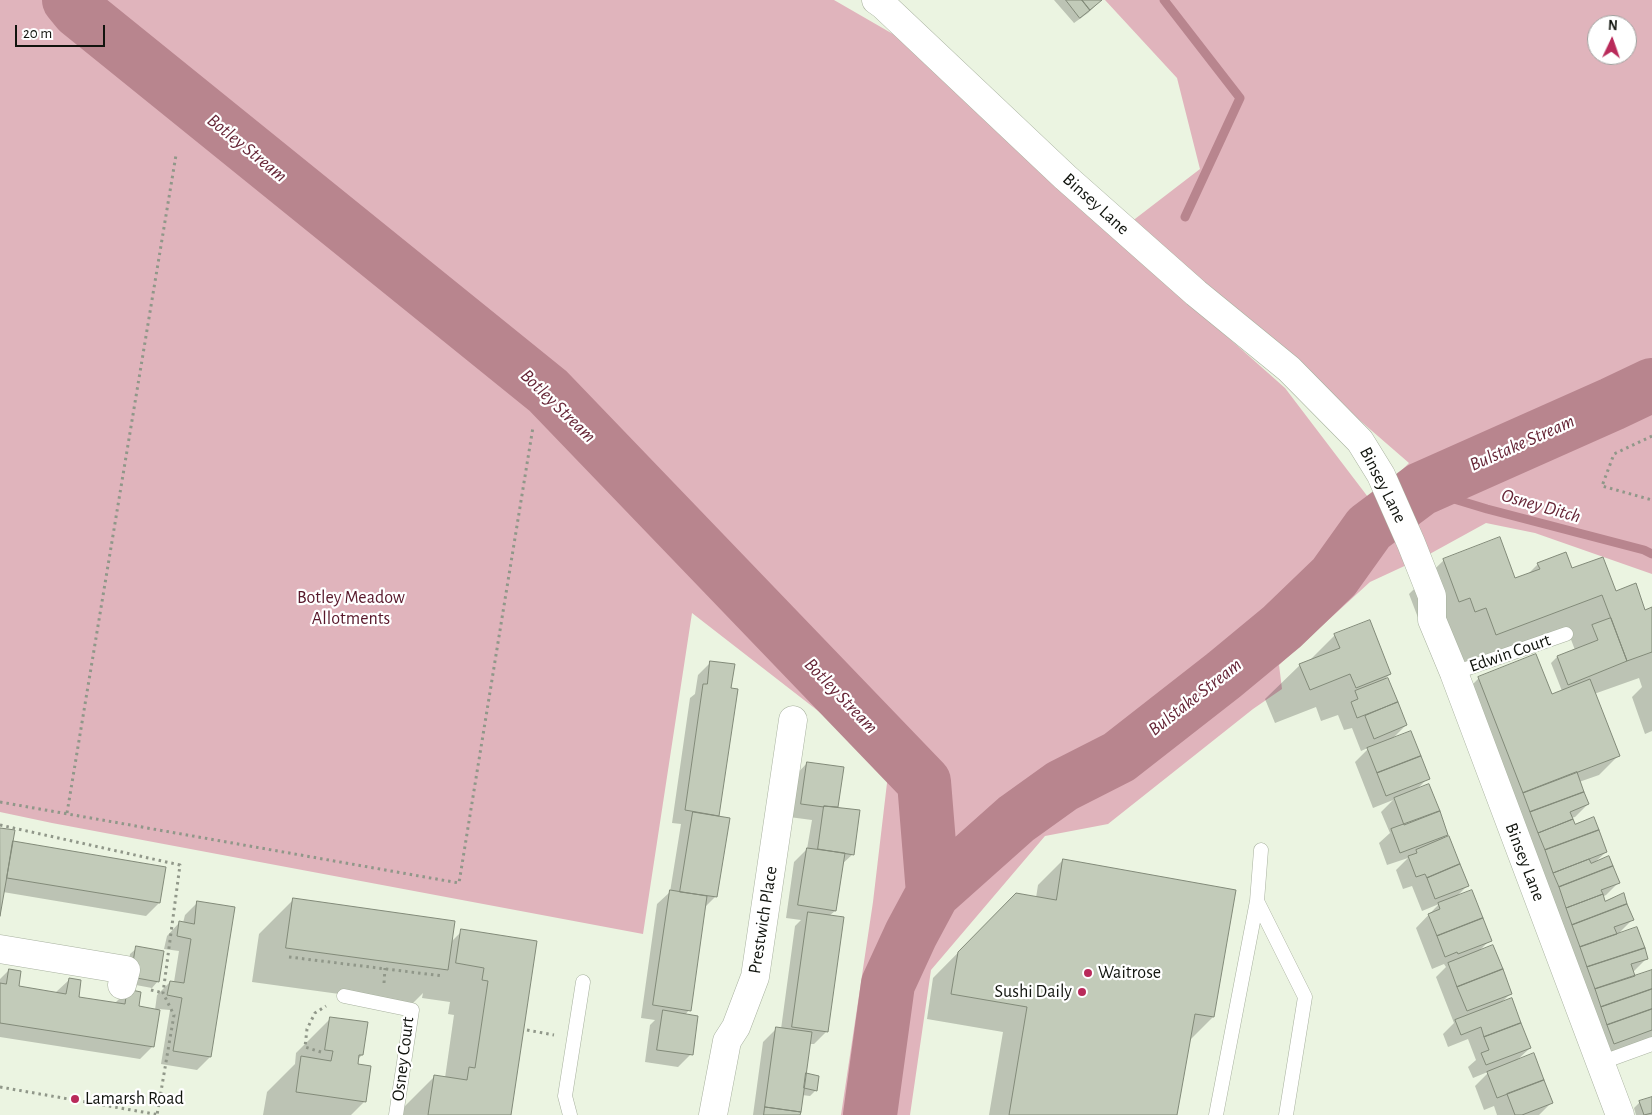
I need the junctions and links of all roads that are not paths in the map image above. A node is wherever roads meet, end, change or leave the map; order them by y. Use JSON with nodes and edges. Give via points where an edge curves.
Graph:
{"nodes":[{"id":1,"x":876,"y":0,"type":"edge"},
{"id":2,"x":1566,"y":634,"type":"dead end"},
{"id":3,"x":1454,"y":673,"type":"junction"},
{"id":4,"x":793,"y":720,"type":"dead end"},
{"id":5,"x":1261,"y":850,"type":"dead end"},
{"id":6,"x":1257,"y":901,"type":"junction"},
{"id":7,"x":0,"y":949,"type":"edge"},
{"id":8,"x":583,"y":982,"type":"dead end"},
{"id":9,"x":122,"y":985,"type":"dead end"},
{"id":10,"x":344,"y":996,"type":"road end"},
{"id":11,"x":1652,"y":1044,"type":"edge"},
{"id":12,"x":1600,"y":1063,"type":"junction"},
{"id":13,"x":396,"y":1115,"type":"edge"},
{"id":14,"x":570,"y":1115,"type":"edge"},
{"id":15,"x":713,"y":1115,"type":"edge"},
{"id":16,"x":1216,"y":1115,"type":"edge"},
{"id":17,"x":1286,"y":1115,"type":"edge"},
{"id":18,"x":1620,"y":1115,"type":"edge"}],
"edges":[{"from":1,"to":3,"type":"street","name":"Binsey Lane","via":[[1072,183],[1196,293],[1289,369],[1360,440],[1381,475],[1411,543],[1432,596],[1432,620]]},
{"from":2,"to":3,"type":"lane","name":"Edwin Court"},
{"from":3,"to":12,"type":"street","name":"Binsey Lane"},
{"from":4,"to":15,"type":"street","name":"Prestwich Place","via":[[755,977],[736,1027],[726,1041]]},
{"from":5,"to":6,"type":"lane"},
{"from":6,"to":16,"type":"lane"},
{"from":6,"to":17,"type":"lane","via":[[1305,997]]},
{"from":7,"to":9,"type":"street","via":[[126,970]]},
{"from":8,"to":14,"type":"lane","via":[[564,1096]]},
{"from":10,"to":13,"type":"lane","name":"Osney Court","via":[[412,1010]]},
{"from":11,"to":12,"type":"lane"},
{"from":12,"to":18,"type":"street","name":"Binsey Lane"}]}
